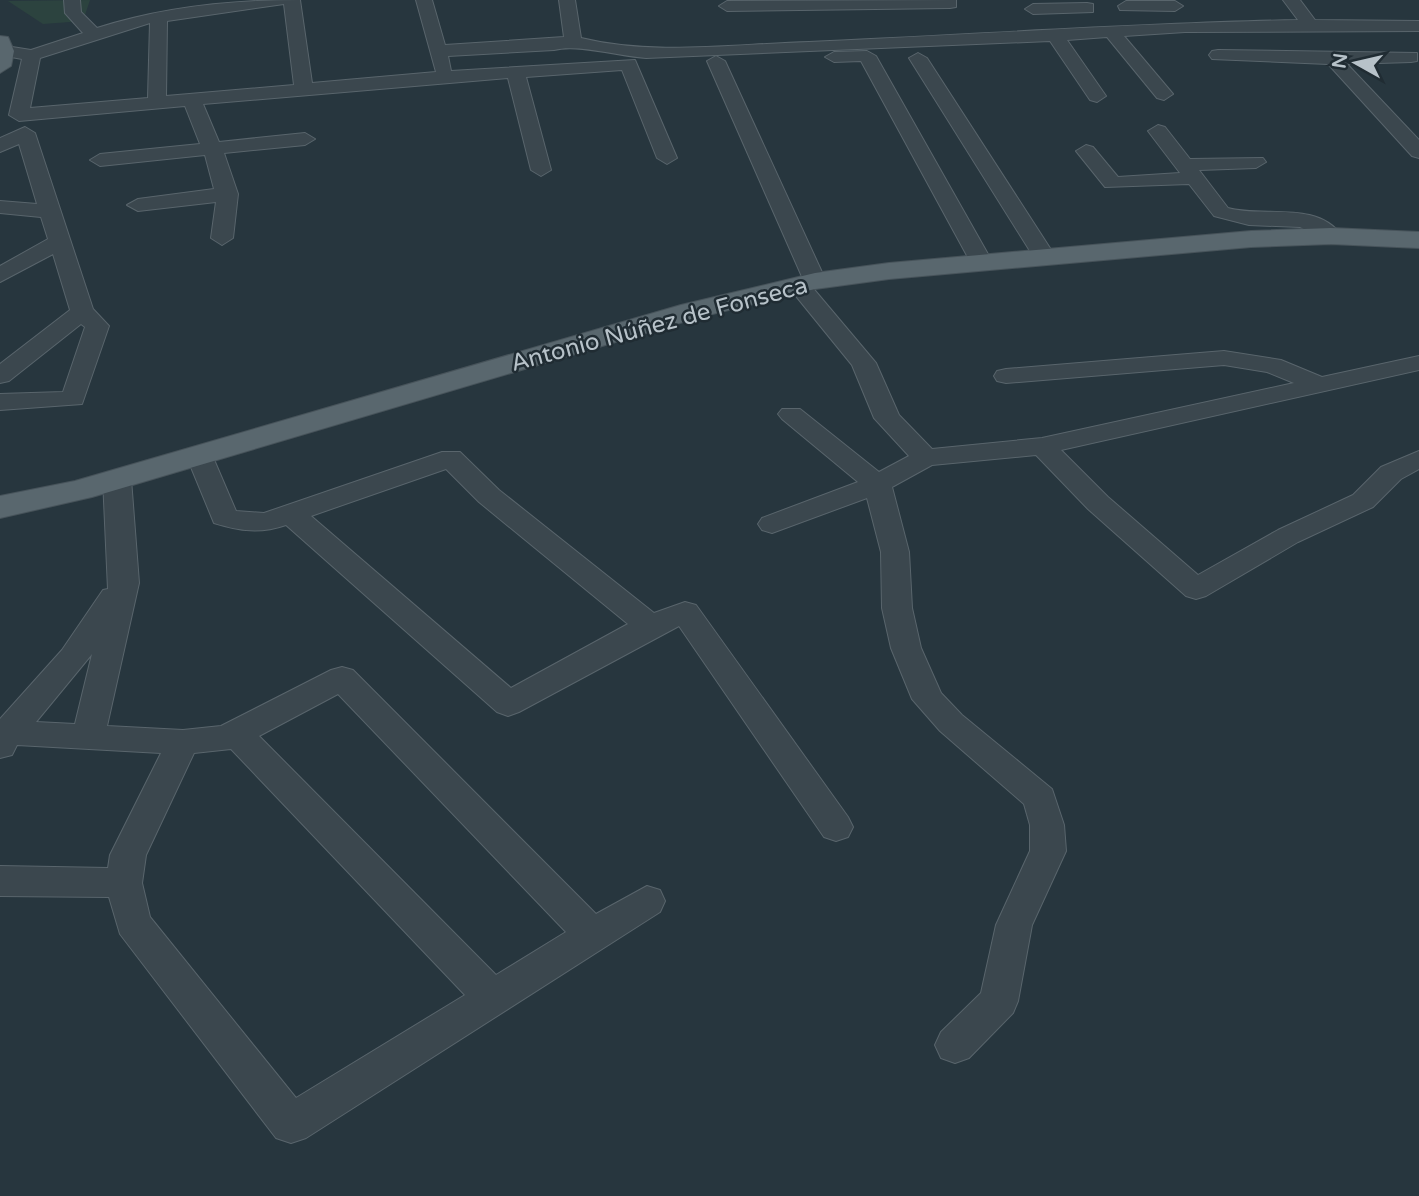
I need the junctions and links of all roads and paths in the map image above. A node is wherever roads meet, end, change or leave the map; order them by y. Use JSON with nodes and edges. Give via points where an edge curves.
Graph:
{"nodes":[{"id":1,"x":72,"y":0,"type":"edge"},
{"id":2,"x":281,"y":0,"type":"edge"},
{"id":3,"x":292,"y":0,"type":"edge"},
{"id":4,"x":424,"y":0,"type":"edge"},
{"id":5,"x":567,"y":0,"type":"edge"},
{"id":6,"x":1291,"y":0,"type":"edge"},
{"id":7,"x":250,"y":2,"type":"edge"},
{"id":8,"x":1174,"y":3,"type":"edge"},
{"id":9,"x":1030,"y":5,"type":"edge"},
{"id":10,"x":727,"y":6,"type":"dead end"},
{"id":11,"x":1126,"y":6,"type":"dead end"},
{"id":12,"x":1087,"y":8,"type":"dead end"},
{"id":13,"x":152,"y":12,"type":"edge"},
{"id":14,"x":955,"y":18,"type":"edge"},
{"id":15,"x":1310,"y":26,"type":"junction"},
{"id":16,"x":1419,"y":26,"type":"edge"},
{"id":17,"x":1185,"y":27,"type":"junction"},
{"id":18,"x":1111,"y":32,"type":"junction"},
{"id":19,"x":94,"y":35,"type":"junction"},
{"id":20,"x":1051,"y":37,"type":"junction"},
{"id":21,"x":570,"y":41,"type":"junction"},
{"id":22,"x":439,"y":51,"type":"junction"},
{"id":23,"x":1,"y":53,"type":"edge"},
{"id":24,"x":32,"y":55,"type":"junction"},
{"id":25,"x":1218,"y":55,"type":"dead end"},
{"id":26,"x":1411,"y":57,"type":"dead end"},
{"id":27,"x":794,"y":58,"type":"dead end"},
{"id":28,"x":918,"y":58,"type":"dead end"},
{"id":29,"x":1333,"y":59,"type":"junction"},
{"id":30,"x":716,"y":61,"type":"dead end"},
{"id":31,"x":516,"y":72,"type":"junction"},
{"id":32,"x":444,"y":77,"type":"junction"},
{"id":33,"x":304,"y":89,"type":"junction"},
{"id":34,"x":1164,"y":94,"type":"dead end"},
{"id":35,"x":1097,"y":96,"type":"dead end"},
{"id":36,"x":192,"y":100,"type":"junction"},
{"id":37,"x":157,"y":103,"type":"junction"},
{"id":38,"x":1158,"y":131,"type":"dead end"},
{"id":39,"x":305,"y":139,"type":"dead end"},
{"id":40,"x":0,"y":146,"type":"edge"},
{"id":41,"x":209,"y":148,"type":"junction"},
{"id":42,"x":1086,"y":151,"type":"dead end"},
{"id":43,"x":1419,"y":152,"type":"edge"},
{"id":44,"x":667,"y":158,"type":"dead end"},
{"id":45,"x":100,"y":160,"type":"dead end"},
{"id":46,"x":1256,"y":162,"type":"dead end"},
{"id":47,"x":541,"y":170,"type":"dead end"},
{"id":48,"x":1189,"y":172,"type":"junction"},
{"id":49,"x":228,"y":194,"type":"junction"},
{"id":50,"x":138,"y":205,"type":"dead end"},
{"id":51,"x":0,"y":207,"type":"edge"},
{"id":52,"x":50,"y":211,"type":"junction"},
{"id":53,"x":1331,"y":236,"type":"junction"},
{"id":54,"x":222,"y":239,"type":"dead end"},
{"id":55,"x":1419,"y":240,"type":"edge"},
{"id":56,"x":60,"y":241,"type":"junction"},
{"id":57,"x":1046,"y":259,"type":"junction"},
{"id":58,"x":982,"y":263,"type":"junction"},
{"id":59,"x":0,"y":275,"type":"edge"},
{"id":60,"x":807,"y":283,"type":"junction"},
{"id":61,"x":82,"y":312,"type":"junction"},
{"id":62,"x":1419,"y":363,"type":"edge"},
{"id":63,"x":0,"y":376,"type":"edge"},
{"id":64,"x":1006,"y":376,"type":"dead end"},
{"id":65,"x":1320,"y":385,"type":"junction"},
{"id":66,"x":0,"y":402,"type":"edge"},
{"id":67,"x":792,"y":414,"type":"dead end"},
{"id":68,"x":1042,"y":446,"type":"junction"},
{"id":69,"x":200,"y":455,"type":"junction"},
{"id":70,"x":926,"y":458,"type":"junction"},
{"id":71,"x":1419,"y":459,"type":"edge"},
{"id":72,"x":117,"y":479,"type":"junction"},
{"id":73,"x":877,"y":484,"type":"junction"},
{"id":74,"x":0,"y":507,"type":"edge"},
{"id":75,"x":291,"y":514,"type":"junction"},
{"id":76,"x":772,"y":524,"type":"dead end"},
{"id":77,"x":124,"y":583,"type":"junction"},
{"id":78,"x":650,"y":626,"type":"junction"},
{"id":79,"x":236,"y":733,"type":"junction"},
{"id":80,"x":88,"y":736,"type":"junction"},
{"id":81,"x":2,"y":737,"type":"edge"},
{"id":82,"x":183,"y":741,"type":"junction"},
{"id":83,"x":836,"y":827,"type":"dead end"},
{"id":84,"x":0,"y":881,"type":"edge"},
{"id":85,"x":124,"y":883,"type":"junction"},
{"id":86,"x":647,"y":901,"type":"dead end"},
{"id":87,"x":593,"y":935,"type":"junction"},
{"id":88,"x":493,"y":998,"type":"junction"},
{"id":89,"x":955,"y":1045,"type":"dead end"}],
"edges":[{"from":1,"to":19,"type":"street","via":[[73,13]]},
{"from":2,"to":7,"type":"street"},
{"from":3,"to":33,"type":"street"},
{"from":4,"to":22,"type":"street"},
{"from":5,"to":21,"type":"street","via":[[574,36]]},
{"from":6,"to":15,"type":"street"},
{"from":7,"to":13,"type":"street"},
{"from":8,"to":11,"type":"street"},
{"from":8,"to":17,"type":"street"},
{"from":9,"to":12,"type":"street"},
{"from":9,"to":20,"type":"street"},
{"from":10,"to":14,"type":"street"},
{"from":13,"to":19,"type":"street"},
{"from":13,"to":37,"type":"street"},
{"from":14,"to":20,"type":"street"},
{"from":14,"to":21,"type":"street","via":[[646,53]]},
{"from":15,"to":16,"type":"street"},
{"from":15,"to":17,"type":"street"},
{"from":17,"to":18,"type":"street"},
{"from":18,"to":20,"type":"street"},
{"from":18,"to":34,"type":"street"},
{"from":19,"to":24,"type":"street"},
{"from":20,"to":35,"type":"street"},
{"from":21,"to":22,"type":"street"},
{"from":22,"to":32,"type":"street"},
{"from":23,"to":24,"type":"street"},
{"from":24,"to":37,"type":"street","via":[[19,115]]},
{"from":25,"to":29,"type":"street"},
{"from":26,"to":29,"type":"street"},
{"from":27,"to":58,"type":"street","via":[[867,56]]},
{"from":28,"to":57,"type":"street"},
{"from":29,"to":43,"type":"street"},
{"from":30,"to":60,"type":"street"},
{"from":31,"to":32,"type":"street"},
{"from":31,"to":44,"type":"street","via":[[629,64]]},
{"from":31,"to":47,"type":"street"},
{"from":32,"to":33,"type":"street"},
{"from":33,"to":36,"type":"street"},
{"from":36,"to":37,"type":"street"},
{"from":36,"to":41,"type":"street"},
{"from":38,"to":48,"type":"street"},
{"from":39,"to":41,"type":"street"},
{"from":40,"to":52,"type":"street","via":[[26,133]]},
{"from":41,"to":45,"type":"street"},
{"from":41,"to":49,"type":"street"},
{"from":42,"to":48,"type":"street","via":[[1112,183]]},
{"from":46,"to":48,"type":"street"},
{"from":48,"to":53,"type":"street","via":[[1224,214],[1300,220]]},
{"from":49,"to":50,"type":"street"},
{"from":49,"to":54,"type":"street","via":[[229,215]]},
{"from":51,"to":52,"type":"street"},
{"from":52,"to":56,"type":"street"},
{"from":53,"to":55,"type":"main road","name":"Antonio Núñez de Fonseca"},
{"from":53,"to":57,"type":"main road","name":"Antonio Núñez de Fonseca"},
{"from":56,"to":59,"type":"street"},
{"from":56,"to":61,"type":"street"},
{"from":57,"to":58,"type":"main road","name":"Antonio Núñez de Fonseca"},
{"from":58,"to":60,"type":"main road","name":"Antonio Núñez de Fonseca"},
{"from":60,"to":69,"type":"main road","name":"Antonio Núñez de Fonseca","via":[[701,308]]},
{"from":60,"to":70,"type":"street","via":[[864,363],[887,418]]},
{"from":61,"to":63,"type":"street"},
{"from":61,"to":66,"type":"street","via":[[97,327],[73,399]]},
{"from":62,"to":65,"type":"street"},
{"from":64,"to":65,"type":"street","via":[[1224,358],[1272,365]]},
{"from":65,"to":68,"type":"street"},
{"from":67,"to":73,"type":"street"},
{"from":68,"to":70,"type":"street"},
{"from":68,"to":71,"type":"street","via":[[1154,555],[1196,589],[1288,536],[1363,501],[1391,473]]},
{"from":69,"to":72,"type":"main road","name":"Antonio Núñez de Fonseca"},
{"from":69,"to":75,"type":"street","via":[[225,517],[255,524]]},
{"from":70,"to":73,"type":"street"},
{"from":72,"to":74,"type":"main road","name":"Antonio Núñez de Fonseca"},
{"from":72,"to":77,"type":"street"},
{"from":73,"to":76,"type":"street"},
{"from":73,"to":89,"type":"street","via":[[895,552],[897,608],[916,676],[928,699],[951,723],[1040,799],[1047,825],[1048,851],[1014,925],[999,1001]]},
{"from":75,"to":78,"type":"street","via":[[451,458],[489,496]]},
{"from":75,"to":78,"type":"street","via":[[509,704]]},
{"from":77,"to":80,"type":"street"},
{"from":77,"to":81,"type":"street","via":[[72,658]]},
{"from":78,"to":83,"type":"street","via":[[685,612]]},
{"from":79,"to":82,"type":"street","via":[[227,738]]},
{"from":79,"to":87,"type":"street","via":[[342,678]]},
{"from":79,"to":88,"type":"street"},
{"from":80,"to":81,"type":"street"},
{"from":80,"to":82,"type":"street"},
{"from":82,"to":85,"type":"street","via":[[128,855]]},
{"from":84,"to":85,"type":"street"},
{"from":85,"to":88,"type":"street","via":[[134,923],[291,1124]]},
{"from":86,"to":87,"type":"street"},
{"from":87,"to":88,"type":"street"}]}
